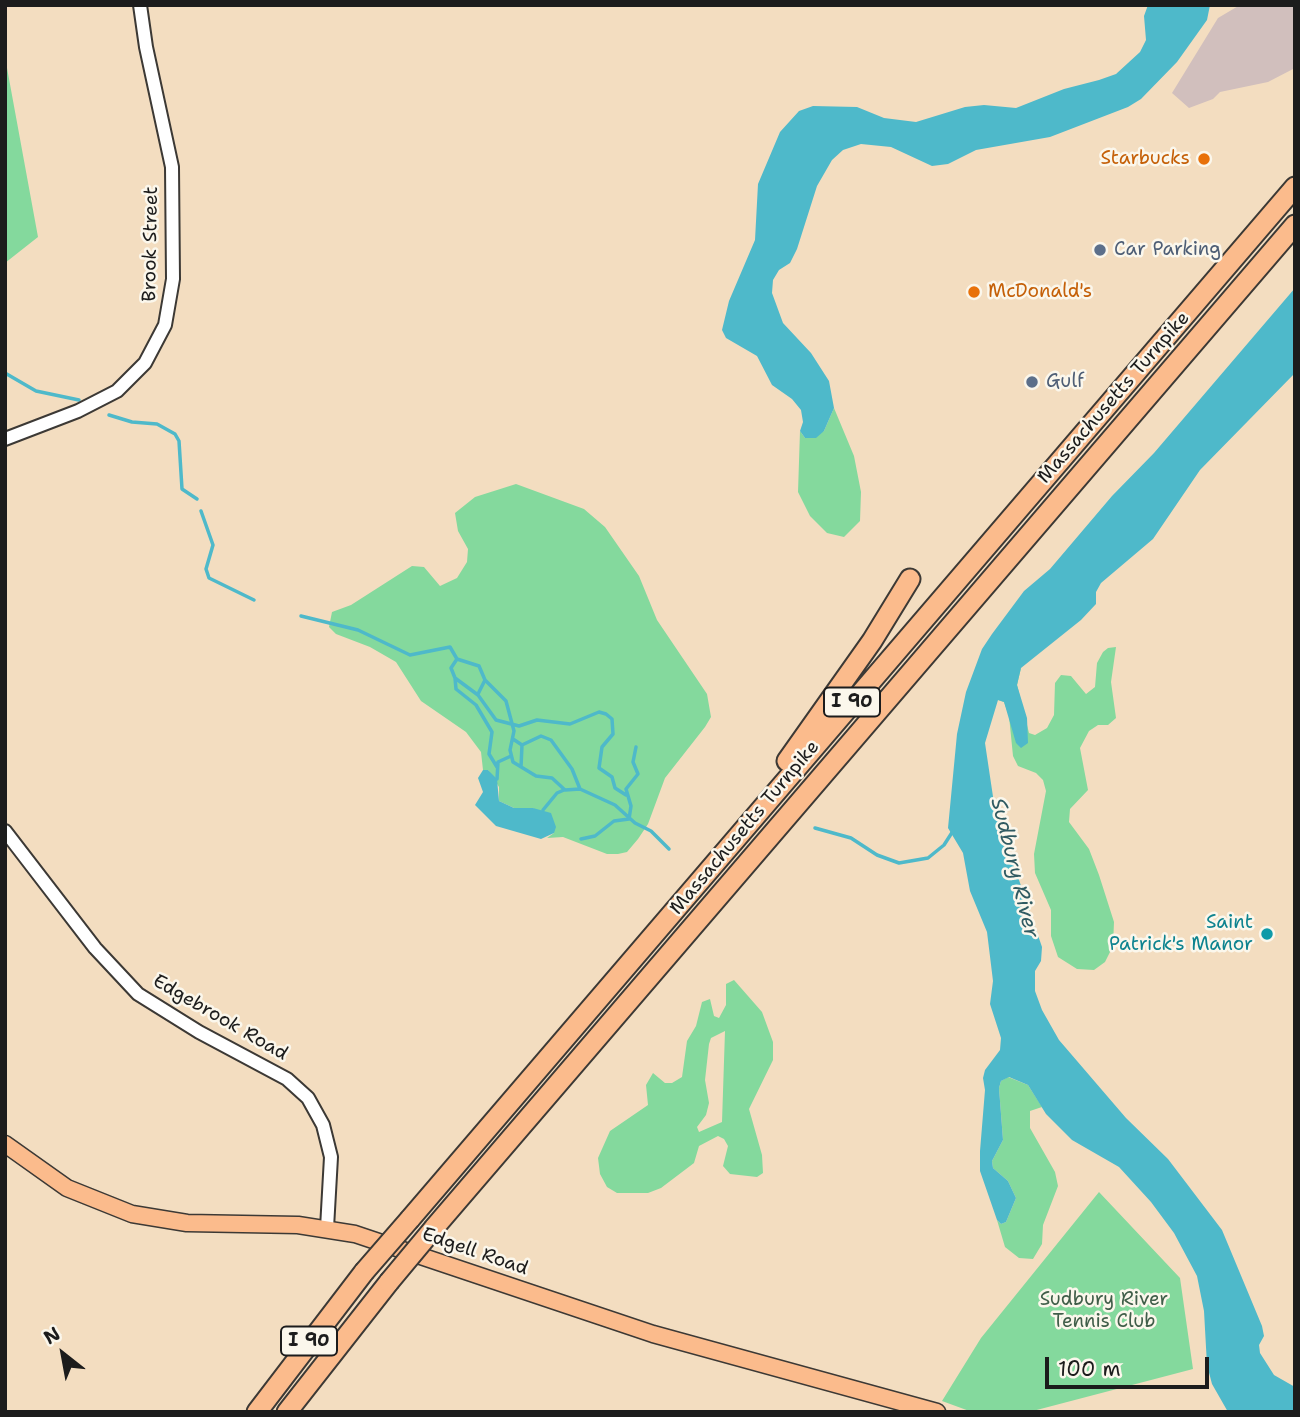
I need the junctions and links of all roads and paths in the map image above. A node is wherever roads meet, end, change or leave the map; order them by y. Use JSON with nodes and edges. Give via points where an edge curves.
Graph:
{"nodes":[{"id":1,"x":140,"y":5,"type":"edge"},
{"id":2,"x":1295,"y":187,"type":"edge"},
{"id":3,"x":1295,"y":225,"type":"edge"},
{"id":4,"x":5,"y":439,"type":"edge"},
{"id":5,"x":910,"y":579,"type":"dead end"},
{"id":6,"x":5,"y":831,"type":"edge"},
{"id":7,"x":679,"y":905,"type":"junction"},
{"id":8,"x":5,"y":1144,"type":"edge"},
{"id":9,"x":327,"y":1228,"type":"junction"},
{"id":10,"x":257,"y":1412,"type":"edge"},
{"id":11,"x":287,"y":1412,"type":"edge"},
{"id":12,"x":937,"y":1412,"type":"edge"}],
"edges":[{"from":1,"to":4,"type":"street","name":"Brook Street","via":[[172,167],[173,279],[165,325],[145,363],[117,391]]},
{"from":2,"to":7,"type":"highway","name":"Massachusetts Turnpike","number":"I 90"},
{"from":3,"to":11,"type":"highway","name":"Massachusetts Turnpike","number":"I 90","bridge":true,"via":[[389,1282]]},
{"from":5,"to":7,"type":"highway","via":[[788,761]]},
{"from":6,"to":9,"type":"street","name":"Edgebrook Road","via":[[104,959],[138,994],[287,1079],[308,1098],[328,1142]]},
{"from":7,"to":10,"type":"highway","name":"Massachusetts Turnpike","number":"I 90","bridge":true,"via":[[364,1272]]},
{"from":8,"to":9,"type":"main road","name":"Edgell Road","via":[[67,1188],[132,1214],[187,1223]]},
{"from":9,"to":12,"type":"main road","name":"Edgell Road","via":[[371,1238],[666,1338]]}]}
